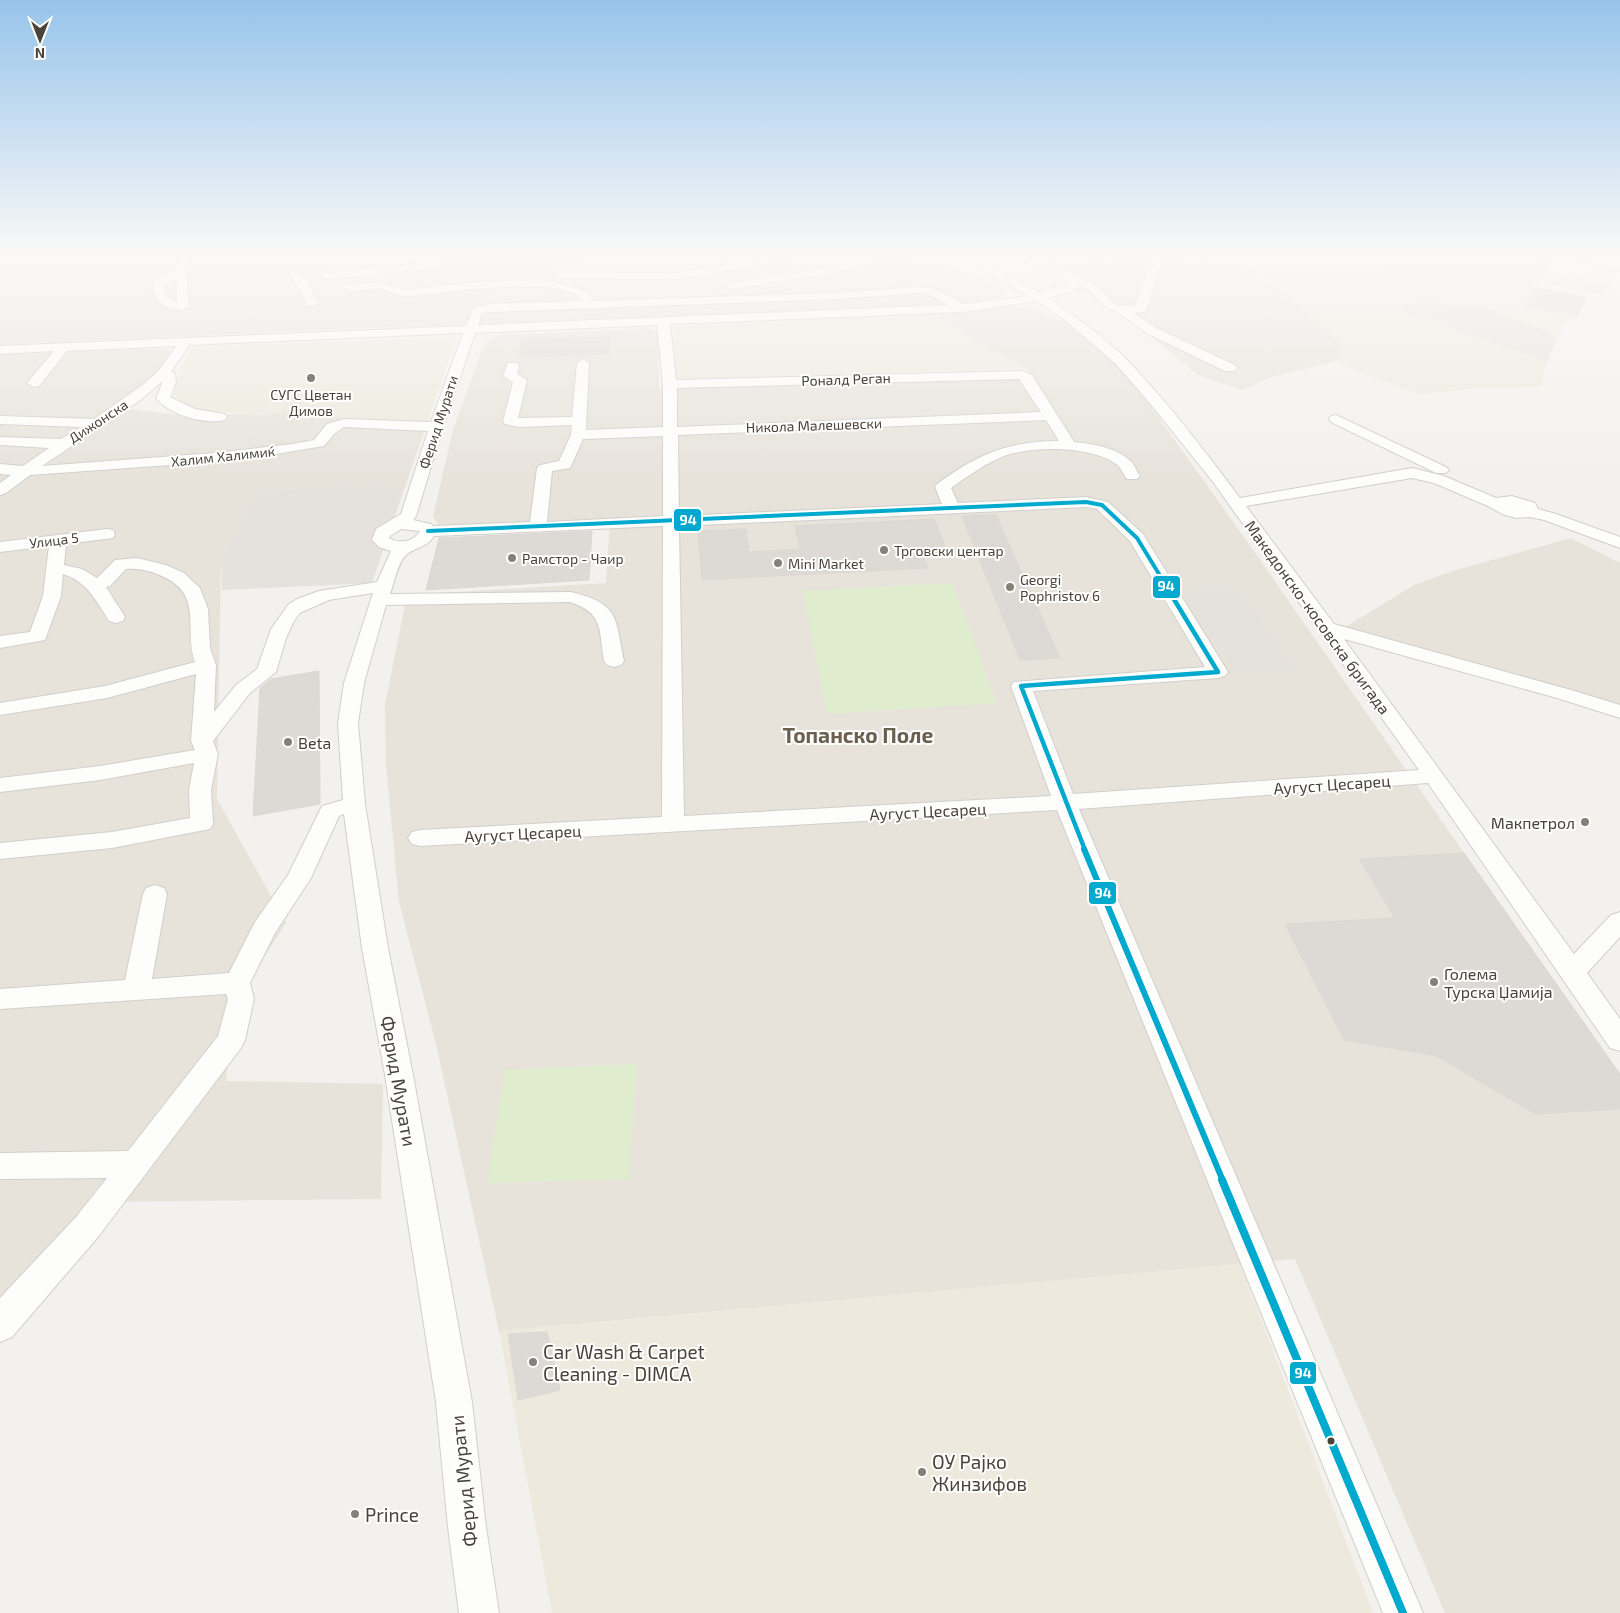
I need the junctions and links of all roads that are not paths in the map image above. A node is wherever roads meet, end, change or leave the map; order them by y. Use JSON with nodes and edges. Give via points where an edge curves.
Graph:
{"nodes":[{"id":1,"x":486,"y":328,"type":"edge"},
{"id":2,"x":664,"y":328,"type":"edge"},
{"id":3,"x":1081,"y":328,"type":"edge"},
{"id":4,"x":1148,"y":328,"type":"edge"},
{"id":5,"x":470,"y":329,"type":"junction"},
{"id":6,"x":185,"y":342,"type":"junction"},
{"id":7,"x":64,"y":347,"type":"junction"},
{"id":8,"x":0,"y":350,"type":"edge"},
{"id":9,"x":583,"y":363,"type":"dead end"},
{"id":10,"x":513,"y":366,"type":"dead end"},
{"id":11,"x":1230,"y":368,"type":"dead end"},
{"id":12,"x":163,"y":374,"type":"junction"},
{"id":13,"x":34,"y":383,"type":"dead end"},
{"id":14,"x":670,"y":384,"type":"junction"},
{"id":15,"x":1050,"y":416,"type":"junction"},
{"id":16,"x":220,"y":417,"type":"dead end"},
{"id":17,"x":1336,"y":419,"type":"dead end"},
{"id":18,"x":0,"y":420,"type":"edge"},
{"id":19,"x":96,"y":424,"type":"junction"},
{"id":20,"x":436,"y":427,"type":"junction"},
{"id":21,"x":579,"y":428,"type":"junction"},
{"id":22,"x":671,"y":430,"type":"junction"},
{"id":23,"x":0,"y":441,"type":"edge"},
{"id":24,"x":64,"y":444,"type":"junction"},
{"id":25,"x":1068,"y":444,"type":"junction"},
{"id":26,"x":0,"y":469,"type":"edge"},
{"id":27,"x":25,"y":472,"type":"junction"},
{"id":28,"x":1132,"y":476,"type":"dead end"},
{"id":29,"x":0,"y":490,"type":"edge"},
{"id":30,"x":1499,"y":502,"type":"junction"},
{"id":31,"x":1236,"y":503,"type":"junction"},
{"id":32,"x":952,"y":508,"type":"junction"},
{"id":33,"x":671,"y":520,"type":"junction"},
{"id":34,"x":538,"y":526,"type":"junction"},
{"id":35,"x":415,"y":527,"type":"junction"},
{"id":36,"x":107,"y":534,"type":"dead end"},
{"id":37,"x":55,"y":540,"type":"junction"},
{"id":38,"x":1620,"y":543,"type":"edge"},
{"id":39,"x":0,"y":547,"type":"edge"},
{"id":40,"x":399,"y":549,"type":"junction"},
{"id":41,"x":63,"y":572,"type":"junction"},
{"id":42,"x":94,"y":584,"type":"junction"},
{"id":43,"x":381,"y":593,"type":"junction"},
{"id":44,"x":116,"y":617,"type":"dead end"},
{"id":45,"x":1327,"y":628,"type":"junction"},
{"id":46,"x":0,"y":642,"type":"edge"},
{"id":47,"x":614,"y":661,"type":"dead end"},
{"id":48,"x":206,"y":664,"type":"junction"},
{"id":49,"x":0,"y":709,"type":"edge"},
{"id":50,"x":1620,"y":712,"type":"edge"},
{"id":51,"x":204,"y":748,"type":"junction"},
{"id":52,"x":1434,"y":776,"type":"junction"},
{"id":53,"x":0,"y":784,"type":"edge"},
{"id":54,"x":1065,"y":803,"type":"junction"},
{"id":55,"x":354,"y":804,"type":"junction"},
{"id":56,"x":674,"y":826,"type":"junction"},
{"id":57,"x":420,"y":838,"type":"dead end"},
{"id":58,"x":0,"y":851,"type":"edge"},
{"id":59,"x":155,"y":894,"type":"dead end"},
{"id":60,"x":1620,"y":920,"type":"edge"},
{"id":61,"x":1572,"y":973,"type":"junction"},
{"id":62,"x":237,"y":983,"type":"junction"},
{"id":63,"x":136,"y":991,"type":"junction"},
{"id":64,"x":0,"y":999,"type":"edge"},
{"id":65,"x":1620,"y":1040,"type":"edge"},
{"id":66,"x":136,"y":1164,"type":"junction"},
{"id":67,"x":0,"y":1166,"type":"edge"},
{"id":68,"x":5,"y":1313,"type":"edge"},
{"id":69,"x":479,"y":1613,"type":"edge"},
{"id":70,"x":1403,"y":1613,"type":"edge"}],
"edges":[{"from":1,"to":5,"type":"street"},
{"from":2,"to":14,"type":"street"},
{"from":3,"to":31,"type":"street","name":"Македонско-косовска бригада","via":[[1121,361]]},
{"from":4,"to":11,"type":"street"},
{"from":5,"to":6,"type":"street"},
{"from":5,"to":20,"type":"street","name":"Ферид Мурати"},
{"from":6,"to":7,"type":"street"},
{"from":6,"to":12,"type":"street","name":"Дижонска","via":[[176,361]]},
{"from":7,"to":8,"type":"street"},
{"from":7,"to":13,"type":"street"},
{"from":9,"to":21,"type":"street"},
{"from":10,"to":21,"type":"street","name":"Никола Малешевски","via":[[510,376],[520,380],[510,422]]},
{"from":12,"to":16,"type":"street","via":[[170,376],[163,398],[183,411]]},
{"from":12,"to":19,"type":"street","name":"Дижонска"},
{"from":14,"to":15,"type":"street","name":"Роналд Реган","via":[[1022,375]]},
{"from":14,"to":22,"type":"street"},
{"from":15,"to":22,"type":"street","name":"Никола Малешевски"},
{"from":15,"to":25,"type":"street"},
{"from":17,"to":30,"type":"street"},
{"from":18,"to":19,"type":"street"},
{"from":19,"to":24,"type":"street","name":"Дижонска"},
{"from":20,"to":27,"type":"street","name":"Халим Халимиќ","via":[[344,423],[328,430],[320,443],[293,448],[194,460]]},
{"from":20,"to":35,"type":"street","name":"Ферид Мурати"},
{"from":21,"to":22,"type":"street","name":"Никола Малешевски"},
{"from":21,"to":34,"type":"street","via":[[565,465],[546,468]]},
{"from":22,"to":33,"type":"street"},
{"from":23,"to":24,"type":"street"},
{"from":24,"to":27,"type":"street","name":"Дижонска"},
{"from":25,"to":28,"type":"street","via":[[1117,458],[1124,462]]},
{"from":25,"to":32,"type":"street","via":[[1000,452],[943,487]]},
{"from":26,"to":27,"type":"street","name":"Халим Халимиќ"},
{"from":27,"to":29,"type":"street","name":"Дижонска"},
{"from":30,"to":31,"type":"street","via":[[1439,479],[1412,473]]},
{"from":30,"to":38,"type":"street","via":[[1503,510],[1550,517]]},
{"from":31,"to":45,"type":"street","name":"Македонско-косовска бригада"},
{"from":32,"to":33,"type":"street"},
{"from":32,"to":54,"type":"street","via":[[1086,502],[1102,505],[1136,538],[1218,672],[1021,686]]},
{"from":33,"to":34,"type":"street"},
{"from":33,"to":56,"type":"street"},
{"from":34,"to":35,"type":"street","via":[[452,531]]},
{"from":35,"to":40,"type":"street"},
{"from":35,"to":40,"type":"street","via":[[382,532],[383,543]]},
{"from":36,"to":37,"type":"street","name":"Улица 5"},
{"from":37,"to":39,"type":"street","name":"Улица 5"},
{"from":37,"to":41,"type":"street"},
{"from":40,"to":43,"type":"street","name":"Ферид Мурати"},
{"from":41,"to":42,"type":"street","via":[[80,573]]},
{"from":41,"to":46,"type":"street","via":[[38,636]]},
{"from":42,"to":44,"type":"street"},
{"from":42,"to":48,"type":"street","via":[[104,582],[121,564],[137,563],[178,577],[194,592],[200,609],[200,648]]},
{"from":43,"to":47,"type":"street","via":[[570,597],[592,603],[604,615]]},
{"from":43,"to":51,"type":"street","via":[[331,595],[292,610],[270,650],[266,672],[243,690]]},
{"from":43,"to":55,"type":"street","name":"Ферид Мурати","via":[[354,683],[348,723]]},
{"from":45,"to":50,"type":"street"},
{"from":45,"to":52,"type":"street","name":"Македонско-косовска бригада"},
{"from":48,"to":49,"type":"street","via":[[107,692]]},
{"from":48,"to":51,"type":"street"},
{"from":51,"to":53,"type":"street","via":[[100,773]]},
{"from":51,"to":58,"type":"street","via":[[200,790],[202,824],[112,840]]},
{"from":52,"to":54,"type":"street","name":"Аугуст Цесарец"},
{"from":52,"to":61,"type":"street","name":"Македонско-косовска бригада"},
{"from":54,"to":56,"type":"street","name":"Аугуст Цесарец"},
{"from":54,"to":70,"type":"street"},
{"from":55,"to":62,"type":"street","via":[[330,811],[299,878],[264,929]]},
{"from":55,"to":69,"type":"street","name":"Ферид Мурати","via":[[375,948],[454,1402]]},
{"from":56,"to":57,"type":"street","name":"Аугуст Цесарец"},
{"from":59,"to":63,"type":"street"},
{"from":60,"to":61,"type":"street"},
{"from":61,"to":65,"type":"street","name":"Македонско-косовска бригада"},
{"from":62,"to":63,"type":"street"},
{"from":62,"to":66,"type":"street","via":[[241,999],[231,1040]]},
{"from":63,"to":64,"type":"street"},
{"from":66,"to":67,"type":"street"},
{"from":66,"to":68,"type":"street","via":[[87,1227]]}]}
